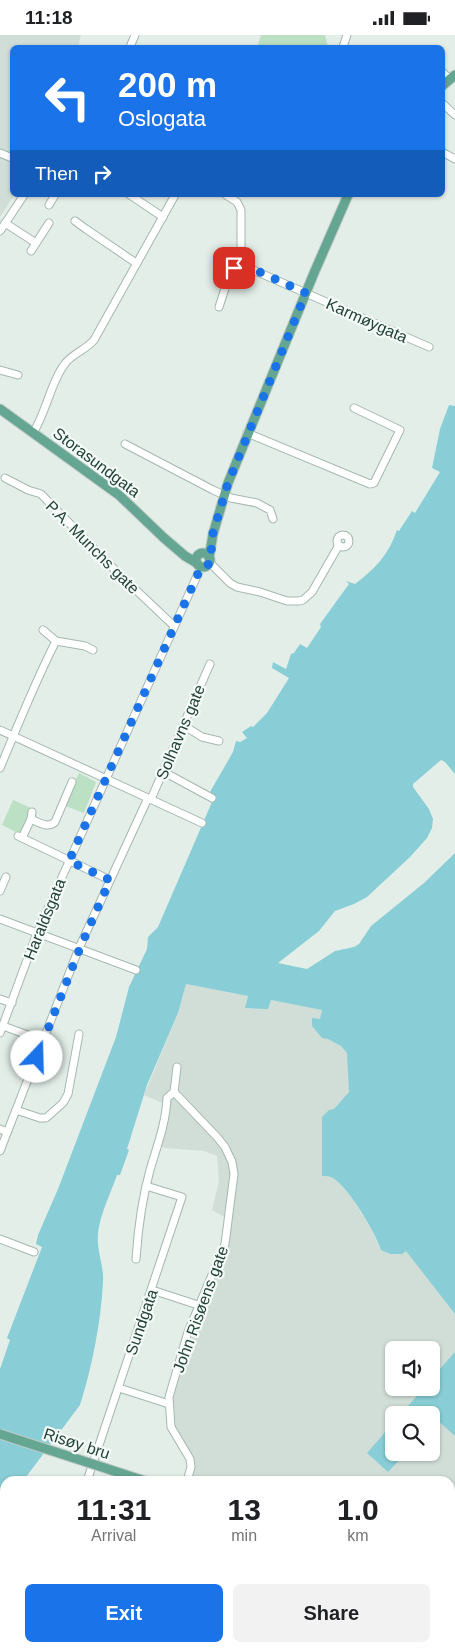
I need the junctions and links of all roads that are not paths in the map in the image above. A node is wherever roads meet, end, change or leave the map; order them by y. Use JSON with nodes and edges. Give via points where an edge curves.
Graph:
{"nodes":[{"id":1,"x":445,"y":106,"type":"edge"},
{"id":2,"x":455,"y":115,"type":"edge"},
{"id":3,"x":23,"y":197,"type":"edge"},
{"id":4,"x":54,"y":197,"type":"edge"},
{"id":5,"x":133,"y":197,"type":"edge"},
{"id":6,"x":174,"y":197,"type":"edge"},
{"id":7,"x":229,"y":197,"type":"edge"},
{"id":8,"x":347,"y":197,"type":"edge"},
{"id":9,"x":49,"y":205,"type":"dead end"},
{"id":10,"x":163,"y":217,"type":"junction"},
{"id":11,"x":75,"y":221,"type":"dead end"},
{"id":12,"x":5,"y":223,"type":"junction"},
{"id":13,"x":50,"y":223,"type":"dead end"},
{"id":14,"x":0,"y":231,"type":"edge"},
{"id":15,"x":36,"y":243,"type":"junction"},
{"id":16,"x":31,"y":251,"type":"dead end"},
{"id":17,"x":136,"y":263,"type":"junction"},
{"id":18,"x":242,"y":264,"type":"junction"},
{"id":19,"x":306,"y":293,"type":"junction"},
{"id":20,"x":219,"y":307,"type":"dead end"},
{"id":21,"x":429,"y":347,"type":"dead end"},
{"id":22,"x":0,"y":371,"type":"edge"},
{"id":23,"x":18,"y":375,"type":"dead end"},
{"id":24,"x":354,"y":408,"type":"dead end"},
{"id":25,"x":0,"y":409,"type":"edge"},
{"id":26,"x":33,"y":433,"type":"junction"},
{"id":27,"x":247,"y":433,"type":"junction"},
{"id":28,"x":125,"y":444,"type":"dead end"},
{"id":29,"x":5,"y":478,"type":"dead end"},
{"id":30,"x":224,"y":495,"type":"junction"},
{"id":31,"x":273,"y":519,"type":"dead end"},
{"id":32,"x":339,"y":545,"type":"dead end"},
{"id":33,"x":203,"y":560,"type":"junction"},
{"id":34,"x":174,"y":626,"type":"junction"},
{"id":35,"x":43,"y":630,"type":"dead end"},
{"id":36,"x":56,"y":641,"type":"junction"},
{"id":37,"x":93,"y":650,"type":"dead end"},
{"id":38,"x":210,"y":664,"type":"dead end"},
{"id":39,"x":183,"y":725,"type":"junction"},
{"id":40,"x":0,"y":730,"type":"edge"},
{"id":41,"x":13,"y":737,"type":"junction"},
{"id":42,"x":219,"y":741,"type":"dead end"},
{"id":43,"x":0,"y":768,"type":"edge"},
{"id":44,"x":164,"y":772,"type":"junction"},
{"id":45,"x":106,"y":779,"type":"junction"},
{"id":46,"x":72,"y":782,"type":"dead end"},
{"id":47,"x":212,"y":797,"type":"dead end"},
{"id":48,"x":149,"y":799,"type":"junction"},
{"id":49,"x":202,"y":823,"type":"dead end"},
{"id":50,"x":69,"y":861,"type":"junction"},
{"id":51,"x":6,"y":877,"type":"dead end"},
{"id":52,"x":110,"y":880,"type":"junction"},
{"id":53,"x":0,"y":891,"type":"edge"},
{"id":54,"x":0,"y":919,"type":"edge"},
{"id":55,"x":37,"y":933,"type":"junction"},
{"id":56,"x":80,"y":948,"type":"junction"},
{"id":57,"x":136,"y":970,"type":"dead end"},
{"id":58,"x":0,"y":999,"type":"edge"},
{"id":59,"x":12,"y":1003,"type":"junction"},
{"id":60,"x":1,"y":1030,"type":"edge"},
{"id":61,"x":79,"y":1034,"type":"dead end"},
{"id":62,"x":44,"y":1041,"type":"junction"},
{"id":63,"x":177,"y":1067,"type":"dead end"},
{"id":64,"x":174,"y":1092,"type":"junction"},
{"id":65,"x":16,"y":1110,"type":"junction"},
{"id":66,"x":4,"y":1131,"type":"edge"},
{"id":67,"x":0,"y":1151,"type":"edge"},
{"id":68,"x":146,"y":1186,"type":"junction"},
{"id":69,"x":0,"y":1239,"type":"edge"},
{"id":70,"x":34,"y":1252,"type":"dead end"},
{"id":71,"x":136,"y":1259,"type":"dead end"},
{"id":72,"x":152,"y":1290,"type":"junction"},
{"id":73,"x":198,"y":1305,"type":"junction"},
{"id":74,"x":119,"y":1389,"type":"junction"},
{"id":75,"x":169,"y":1404,"type":"junction"},
{"id":76,"x":0,"y":1434,"type":"edge"},
{"id":77,"x":89,"y":1476,"type":"edge"},
{"id":78,"x":130,"y":1476,"type":"edge"},
{"id":79,"x":188,"y":1476,"type":"edge"}],
"edges":[{"from":1,"to":2,"type":"street"},
{"from":3,"to":12,"type":"street"},
{"from":4,"to":9,"type":"street"},
{"from":5,"to":10,"type":"street"},
{"from":6,"to":10,"type":"street"},
{"from":7,"to":18,"type":"street","via":[[241,210]]},
{"from":8,"to":19,"type":"main road"},
{"from":10,"to":17,"type":"street"},
{"from":11,"to":17,"type":"street"},
{"from":12,"to":14,"type":"street"},
{"from":12,"to":15,"type":"street"},
{"from":13,"to":15,"type":"street"},
{"from":15,"to":16,"type":"street"},
{"from":17,"to":26,"type":"street","via":[[94,340],[64,364]]},
{"from":18,"to":19,"type":"street","name":"Karmøygata"},
{"from":18,"to":20,"type":"street","via":[[230,273]]},
{"from":19,"to":21,"type":"street","name":"Karmøygata"},
{"from":19,"to":27,"type":"main road"},
{"from":22,"to":23,"type":"street"},
{"from":24,"to":27,"type":"street","via":[[400,430],[377,479],[370,484]]},
{"from":25,"to":26,"type":"main road","name":"Storasundgata"},
{"from":26,"to":33,"type":"main road","name":"Storasundgata","via":[[119,495],[185,556]]},
{"from":27,"to":30,"type":"main road"},
{"from":28,"to":30,"type":"street"},
{"from":29,"to":34,"type":"street","name":"P.A. Munchs gate","via":[[41,494]]},
{"from":30,"to":31,"type":"street","via":[[257,503],[270,510]]},
{"from":30,"to":33,"type":"main road"},
{"from":32,"to":33,"type":"street","via":[[312,592],[298,601],[236,587]]},
{"from":33,"to":34,"type":"street","name":"Haraldsgata"},
{"from":34,"to":45,"type":"street","name":"Haraldsgata"},
{"from":35,"to":36,"type":"street"},
{"from":36,"to":37,"type":"street"},
{"from":36,"to":41,"type":"street"},
{"from":38,"to":39,"type":"street","name":"Solhavns gate"},
{"from":39,"to":42,"type":"street","via":[[202,737]]},
{"from":39,"to":44,"type":"street","name":"Solhavns gate"},
{"from":40,"to":41,"type":"street"},
{"from":41,"to":43,"type":"street"},
{"from":41,"to":45,"type":"street"},
{"from":44,"to":47,"type":"street"},
{"from":44,"to":48,"type":"street","name":"Solhavns gate"},
{"from":45,"to":48,"type":"street"},
{"from":45,"to":50,"type":"street","name":"Haraldsgata"},
{"from":46,"to":50,"type":"street","via":[[55,822],[48,826],[31,815],[20,837]]},
{"from":48,"to":49,"type":"street"},
{"from":48,"to":52,"type":"street","name":"Solhavns gate"},
{"from":50,"to":52,"type":"street"},
{"from":50,"to":55,"type":"street","name":"Haraldsgata"},
{"from":51,"to":53,"type":"street"},
{"from":52,"to":56,"type":"street","name":"Solhavns gate"},
{"from":54,"to":55,"type":"street"},
{"from":55,"to":56,"type":"street"},
{"from":55,"to":59,"type":"street","name":"Haraldsgata"},
{"from":56,"to":57,"type":"street"},
{"from":56,"to":62,"type":"street","name":"Solhavns gate"},
{"from":58,"to":59,"type":"street"},
{"from":59,"to":60,"type":"street","name":"Haraldsgata"},
{"from":60,"to":62,"type":"street"},
{"from":61,"to":65,"type":"street","via":[[68,1095],[63,1103],[46,1118]]},
{"from":62,"to":65,"type":"street","name":"Solhavns gate"},
{"from":63,"to":64,"type":"street"},
{"from":64,"to":68,"type":"street","via":[[167,1098],[166,1114]]},
{"from":64,"to":73,"type":"street","name":"John Risøens gate","via":[[225,1147],[234,1174],[225,1244]]},
{"from":65,"to":66,"type":"street","name":"Solhavns gate"},
{"from":66,"to":67,"type":"street","name":"Solhavns gate"},
{"from":68,"to":71,"type":"street","via":[[138,1225]]},
{"from":68,"to":72,"type":"street","name":"Sundgata","via":[[182,1197]]},
{"from":69,"to":70,"type":"street"},
{"from":72,"to":73,"type":"street"},
{"from":72,"to":74,"type":"street","name":"Sundgata"},
{"from":73,"to":75,"type":"street","name":"John Risøens gate"},
{"from":74,"to":75,"type":"street"},
{"from":74,"to":77,"type":"street","name":"Sundgata"},
{"from":75,"to":79,"type":"street","name":"John Risøens gate","via":[[171,1427],[190,1459]]},
{"from":76,"to":78,"type":"main road","name":"Risøy bru","bridge":true}]}
